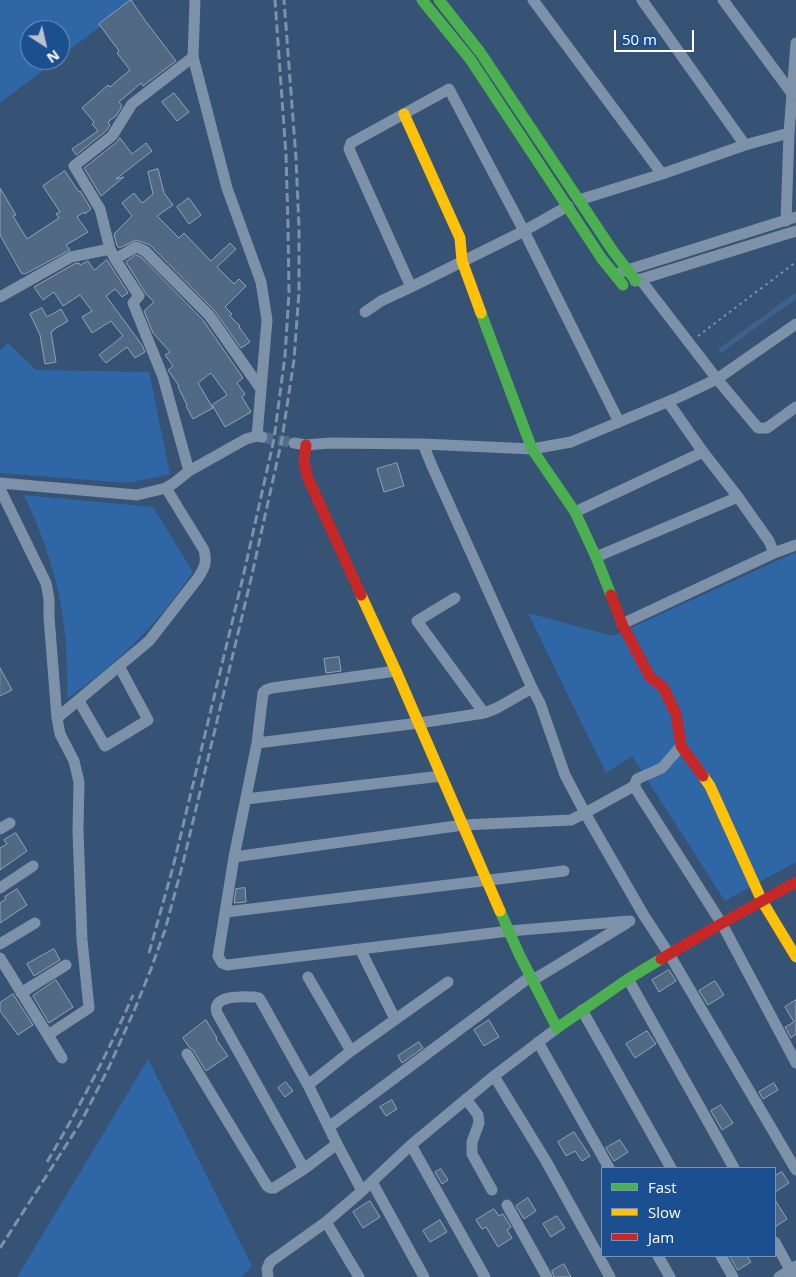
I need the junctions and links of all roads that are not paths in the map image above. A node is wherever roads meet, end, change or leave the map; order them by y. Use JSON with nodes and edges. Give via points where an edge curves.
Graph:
{"nodes":[{"id":1,"x":195,"y":0,"type":"edge"},
{"id":2,"x":422,"y":0,"type":"edge"},
{"id":3,"x":439,"y":0,"type":"edge"},
{"id":4,"x":533,"y":0,"type":"edge"},
{"id":5,"x":642,"y":0,"type":"edge"},
{"id":6,"x":723,"y":0,"type":"edge"},
{"id":7,"x":796,"y":43,"type":"edge"},
{"id":8,"x":193,"y":57,"type":"junction"},
{"id":9,"x":793,"y":95,"type":"junction"},
{"id":10,"x":404,"y":114,"type":"junction"},
{"id":11,"x":789,"y":133,"type":"junction"},
{"id":12,"x":745,"y":145,"type":"junction"},
{"id":13,"x":662,"y":174,"type":"junction"},
{"id":14,"x":579,"y":200,"type":"junction"},
{"id":15,"x":568,"y":206,"type":"junction"},
{"id":16,"x":791,"y":219,"type":"edge"},
{"id":17,"x":524,"y":230,"type":"junction"},
{"id":18,"x":796,"y":231,"type":"edge"},
{"id":19,"x":112,"y":254,"type":"junction"},
{"id":20,"x":462,"y":261,"type":"junction"},
{"id":21,"x":627,"y":270,"type":"junction"},
{"id":22,"x":614,"y":274,"type":"junction"},
{"id":23,"x":638,"y":280,"type":"junction"},
{"id":24,"x":411,"y":287,"type":"junction"},
{"id":25,"x":0,"y":297,"type":"edge"},
{"id":26,"x":365,"y":312,"type":"dead end"},
{"id":27,"x":796,"y":324,"type":"edge"},
{"id":28,"x":717,"y":379,"type":"junction"},
{"id":29,"x":261,"y":389,"type":"junction"},
{"id":30,"x":668,"y":402,"type":"junction"},
{"id":31,"x":796,"y":407,"type":"edge"},
{"id":32,"x":619,"y":422,"type":"junction"},
{"id":33,"x":294,"y":444,"type":"tunnel mouth"},
{"id":34,"x":423,"y":444,"type":"junction"},
{"id":35,"x":306,"y":445,"type":"junction"},
{"id":36,"x":532,"y":449,"type":"junction"},
{"id":37,"x":703,"y":452,"type":"junction"},
{"id":38,"x":189,"y":471,"type":"junction"},
{"id":39,"x":0,"y":483,"type":"edge"},
{"id":40,"x":166,"y":488,"type":"junction"},
{"id":41,"x":0,"y":489,"type":"edge"},
{"id":42,"x":738,"y":496,"type":"junction"},
{"id":43,"x":575,"y":512,"type":"junction"},
{"id":44,"x":796,"y":545,"type":"edge"},
{"id":45,"x":774,"y":553,"type":"junction"},
{"id":46,"x":596,"y":557,"type":"junction"},
{"id":47,"x":455,"y":598,"type":"dead end"},
{"id":48,"x":622,"y":624,"type":"junction"},
{"id":49,"x":119,"y":666,"type":"junction"},
{"id":50,"x":396,"y":670,"type":"junction"},
{"id":51,"x":532,"y":688,"type":"junction"},
{"id":52,"x":78,"y":701,"type":"junction"},
{"id":53,"x":484,"y":713,"type":"junction"},
{"id":54,"x":57,"y":718,"type":"junction"},
{"id":55,"x":419,"y":723,"type":"junction"},
{"id":56,"x":257,"y":743,"type":"junction"},
{"id":57,"x":681,"y":746,"type":"junction"},
{"id":58,"x":441,"y":776,"type":"junction"},
{"id":59,"x":634,"y":786,"type":"junction"},
{"id":60,"x":246,"y":799,"type":"junction"},
{"id":61,"x":585,"y":814,"type":"junction"},
{"id":62,"x":463,"y":826,"type":"junction"},
{"id":63,"x":234,"y":857,"type":"junction"},
{"id":64,"x":33,"y":866,"type":"dead end"},
{"id":65,"x":564,"y":871,"type":"dead end"},
{"id":66,"x":487,"y":880,"type":"junction"},
{"id":67,"x":796,"y":882,"type":"edge"},
{"id":68,"x":0,"y":888,"type":"edge"},
{"id":69,"x":762,"y":902,"type":"junction"},
{"id":70,"x":226,"y":912,"type":"junction"},
{"id":71,"x":644,"y":914,"type":"junction"},
{"id":72,"x":630,"y":921,"type":"junction"},
{"id":73,"x":35,"y":922,"type":"dead end"},
{"id":74,"x":722,"y":924,"type":"junction"},
{"id":75,"x":509,"y":931,"type":"junction"},
{"id":76,"x":0,"y":944,"type":"edge"},
{"id":77,"x":360,"y":949,"type":"junction"},
{"id":78,"x":669,"y":954,"type":"junction"},
{"id":79,"x":796,"y":957,"type":"edge"},
{"id":80,"x":0,"y":958,"type":"edge"},
{"id":81,"x":66,"y":965,"type":"dead end"},
{"id":82,"x":308,"y":976,"type":"dead end"},
{"id":83,"x":532,"y":978,"type":"junction"},
{"id":84,"x":628,"y":979,"type":"junction"},
{"id":85,"x":448,"y":982,"type":"dead end"},
{"id":86,"x":21,"y":993,"type":"junction"},
{"id":87,"x":582,"y":1010,"type":"junction"},
{"id":88,"x":395,"y":1019,"type":"junction"},
{"id":89,"x":557,"y":1028,"type":"junction"},
{"id":90,"x":48,"y":1034,"type":"junction"},
{"id":91,"x":538,"y":1042,"type":"junction"},
{"id":92,"x":351,"y":1051,"type":"junction"},
{"id":93,"x":187,"y":1054,"type":"dead end"},
{"id":94,"x":62,"y":1058,"type":"dead end"},
{"id":95,"x":796,"y":1063,"type":"edge"},
{"id":96,"x":494,"y":1076,"type":"junction"},
{"id":97,"x":308,"y":1085,"type":"junction"},
{"id":98,"x":466,"y":1099,"type":"junction"},
{"id":99,"x":329,"y":1127,"type":"junction"},
{"id":100,"x":337,"y":1144,"type":"junction"},
{"id":101,"x":411,"y":1145,"type":"junction"},
{"id":102,"x":608,"y":1167,"type":"edge"},
{"id":103,"x":671,"y":1167,"type":"edge"},
{"id":104,"x":733,"y":1167,"type":"edge"},
{"id":105,"x":304,"y":1168,"type":"junction"},
{"id":106,"x":796,"y":1170,"type":"edge"},
{"id":107,"x":372,"y":1182,"type":"junction"},
{"id":108,"x":492,"y":1190,"type":"dead end"},
{"id":109,"x":362,"y":1191,"type":"junction"},
{"id":110,"x":507,"y":1205,"type":"dead end"},
{"id":111,"x":326,"y":1222,"type":"junction"},
{"id":112,"x":776,"y":1244,"type":"edge"},
{"id":113,"x":659,"y":1257,"type":"edge"},
{"id":114,"x":722,"y":1257,"type":"edge"},
{"id":115,"x":794,"y":1271,"type":"edge"},
{"id":116,"x":268,"y":1277,"type":"edge"},
{"id":117,"x":359,"y":1277,"type":"edge"},
{"id":118,"x":424,"y":1277,"type":"edge"},
{"id":119,"x":486,"y":1277,"type":"edge"},
{"id":120,"x":547,"y":1277,"type":"edge"},
{"id":121,"x":610,"y":1277,"type":"edge"},
{"id":122,"x":670,"y":1277,"type":"edge"},
{"id":123,"x":733,"y":1277,"type":"edge"},
{"id":124,"x":779,"y":1277,"type":"edge"}],
"edges":[{"from":1,"to":8,"type":"street"},
{"from":2,"to":15,"type":"street","via":[[470,59]]},
{"from":3,"to":14,"type":"street","via":[[480,52]]},
{"from":4,"to":13,"type":"street"},
{"from":5,"to":12,"type":"street"},
{"from":6,"to":9,"type":"street"},
{"from":7,"to":9,"type":"street"},
{"from":8,"to":19,"type":"street","via":[[132,104],[112,136],[74,166],[100,210]]},
{"from":8,"to":29,"type":"street","via":[[227,188],[261,282],[267,320]]},
{"from":9,"to":11,"type":"street"},
{"from":10,"to":17,"type":"street","via":[[449,89]]},
{"from":10,"to":20,"type":"street","via":[[460,238]]},
{"from":10,"to":24,"type":"street","via":[[350,143],[349,149]]},
{"from":11,"to":12,"type":"street"},
{"from":11,"to":16,"type":"street"},
{"from":12,"to":13,"type":"street"},
{"from":13,"to":14,"type":"street"},
{"from":14,"to":21,"type":"street"},
{"from":15,"to":17,"type":"street"},
{"from":15,"to":22,"type":"street"},
{"from":16,"to":21,"type":"street"},
{"from":17,"to":20,"type":"street"},
{"from":17,"to":32,"type":"street"},
{"from":18,"to":23,"type":"street"},
{"from":19,"to":25,"type":"street","via":[[70,257]]},
{"from":19,"to":29,"type":"street","via":[[136,247],[145,251],[209,315]]},
{"from":19,"to":38,"type":"street","via":[[139,296],[133,303],[163,377]]},
{"from":20,"to":24,"type":"street"},
{"from":20,"to":36,"type":"street"},
{"from":21,"to":22,"type":"street"},
{"from":21,"to":23,"type":"street"},
{"from":22,"to":23,"type":"street","via":[[623,285]]},
{"from":23,"to":28,"type":"street"},
{"from":24,"to":26,"type":"street"},
{"from":27,"to":28,"type":"street"},
{"from":28,"to":30,"type":"street"},
{"from":28,"to":31,"type":"street","via":[[758,428],[767,428]]},
{"from":29,"to":38,"type":"street","via":[[259,436],[246,439]]},
{"from":30,"to":32,"type":"street"},
{"from":30,"to":37,"type":"street"},
{"from":32,"to":36,"type":"street","via":[[571,442]]},
{"from":33,"to":35,"type":"street"},
{"from":34,"to":35,"type":"street"},
{"from":34,"to":36,"type":"street"},
{"from":34,"to":51,"type":"street"},
{"from":35,"to":50,"type":"street","via":[[303,459],[307,476]]},
{"from":36,"to":43,"type":"street"},
{"from":37,"to":42,"type":"street"},
{"from":37,"to":43,"type":"street"},
{"from":38,"to":40,"type":"street"},
{"from":39,"to":40,"type":"street","via":[[137,495]]},
{"from":40,"to":49,"type":"street","via":[[204,550],[204,568],[149,640]]},
{"from":41,"to":54,"type":"street","via":[[46,584]]},
{"from":42,"to":45,"type":"street"},
{"from":42,"to":46,"type":"street"},
{"from":43,"to":46,"type":"street"},
{"from":44,"to":45,"type":"street"},
{"from":45,"to":48,"type":"street"},
{"from":46,"to":48,"type":"street"},
{"from":47,"to":53,"type":"street","via":[[417,621]]},
{"from":48,"to":57,"type":"street","via":[[650,677],[663,687],[676,714]]},
{"from":49,"to":52,"type":"street"},
{"from":49,"to":52,"type":"street","via":[[148,720],[105,746]]},
{"from":50,"to":55,"type":"street"},
{"from":50,"to":56,"type":"street","via":[[266,690]]},
{"from":51,"to":53,"type":"street"},
{"from":51,"to":61,"type":"street","via":[[565,774]]},
{"from":52,"to":54,"type":"street"},
{"from":53,"to":55,"type":"street"},
{"from":54,"to":90,"type":"street","via":[[60,734],[74,761],[78,782],[82,940],[88,1008]]},
{"from":55,"to":56,"type":"street"},
{"from":55,"to":58,"type":"street"},
{"from":56,"to":60,"type":"street"},
{"from":57,"to":59,"type":"street","via":[[662,768],[637,779]]},
{"from":57,"to":69,"type":"street","via":[[710,786]]},
{"from":58,"to":60,"type":"street"},
{"from":58,"to":62,"type":"street"},
{"from":59,"to":61,"type":"street"},
{"from":59,"to":74,"type":"street"},
{"from":60,"to":63,"type":"street"},
{"from":61,"to":62,"type":"street","via":[[571,820]]},
{"from":61,"to":71,"type":"street"},
{"from":62,"to":63,"type":"street"},
{"from":62,"to":66,"type":"street"},
{"from":63,"to":70,"type":"street"},
{"from":64,"to":68,"type":"street"},
{"from":65,"to":66,"type":"street"},
{"from":66,"to":70,"type":"street"},
{"from":66,"to":75,"type":"street"},
{"from":67,"to":69,"type":"street"},
{"from":69,"to":74,"type":"street"},
{"from":69,"to":79,"type":"street"},
{"from":70,"to":77,"type":"street","via":[[218,956],[227,965]]},
{"from":71,"to":72,"type":"street"},
{"from":71,"to":78,"type":"street"},
{"from":72,"to":75,"type":"street"},
{"from":72,"to":83,"type":"street"},
{"from":73,"to":76,"type":"street"},
{"from":74,"to":78,"type":"street"},
{"from":74,"to":95,"type":"street"},
{"from":75,"to":77,"type":"street"},
{"from":75,"to":83,"type":"street"},
{"from":77,"to":88,"type":"street"},
{"from":78,"to":84,"type":"street"},
{"from":78,"to":106,"type":"street"},
{"from":80,"to":86,"type":"street"},
{"from":81,"to":86,"type":"street"},
{"from":82,"to":92,"type":"street"},
{"from":83,"to":89,"type":"street"},
{"from":83,"to":99,"type":"street"},
{"from":84,"to":87,"type":"street"},
{"from":84,"to":104,"type":"street"},
{"from":85,"to":88,"type":"street"},
{"from":86,"to":90,"type":"street"},
{"from":87,"to":89,"type":"street"},
{"from":87,"to":103,"type":"street"},
{"from":88,"to":92,"type":"street"},
{"from":89,"to":91,"type":"street"},
{"from":90,"to":94,"type":"street"},
{"from":91,"to":96,"type":"street"},
{"from":91,"to":102,"type":"street"},
{"from":92,"to":97,"type":"street"},
{"from":93,"to":105,"type":"street","via":[[267,1186],[274,1188]]},
{"from":96,"to":98,"type":"street"},
{"from":96,"to":121,"type":"street","via":[[546,1161]]},
{"from":97,"to":99,"type":"street"},
{"from":97,"to":105,"type":"street","via":[[259,998],[227,998],[217,1005],[217,1013]]},
{"from":98,"to":101,"type":"street"},
{"from":98,"to":108,"type":"street","via":[[478,1115],[479,1123],[472,1142],[472,1154]]},
{"from":99,"to":100,"type":"street"},
{"from":100,"to":105,"type":"street"},
{"from":100,"to":109,"type":"street"},
{"from":101,"to":107,"type":"street"},
{"from":101,"to":119,"type":"street"},
{"from":107,"to":109,"type":"street"},
{"from":107,"to":118,"type":"street"},
{"from":109,"to":111,"type":"street"},
{"from":110,"to":120,"type":"street"},
{"from":111,"to":116,"type":"street","via":[[270,1262]]},
{"from":111,"to":117,"type":"street"},
{"from":112,"to":115,"type":"street"},
{"from":113,"to":122,"type":"street"},
{"from":114,"to":123,"type":"street"},
{"from":115,"to":124,"type":"street"}]}
